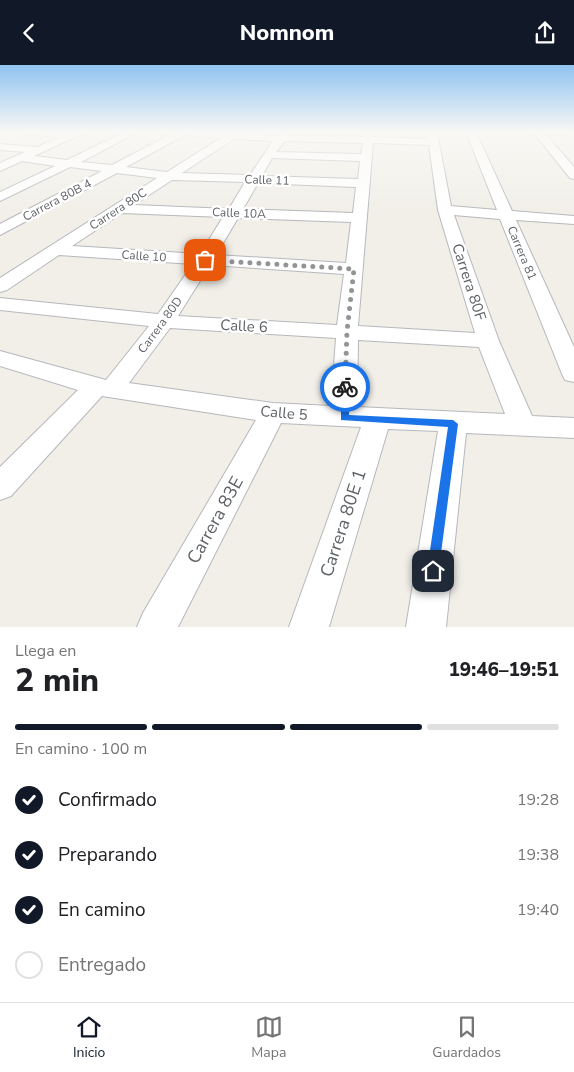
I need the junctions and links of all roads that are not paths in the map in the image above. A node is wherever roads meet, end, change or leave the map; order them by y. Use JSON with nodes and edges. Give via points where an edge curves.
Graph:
{"nodes":[{"id":1,"x":22,"y":158,"type":"edge"},
{"id":2,"x":24,"y":158,"type":"edge"},
{"id":3,"x":81,"y":158,"type":"edge"},
{"id":4,"x":136,"y":158,"type":"edge"},
{"id":5,"x":196,"y":158,"type":"edge"},
{"id":6,"x":266,"y":158,"type":"edge"},
{"id":7,"x":366,"y":158,"type":"edge"},
{"id":8,"x":436,"y":158,"type":"edge"},
{"id":9,"x":481,"y":158,"type":"edge"},
{"id":10,"x":69,"y":164,"type":"junction"},
{"id":11,"x":570,"y":165,"type":"edge"},
{"id":12,"x":1,"y":167,"type":"edge"},
{"id":13,"x":114,"y":170,"type":"junction"},
{"id":14,"x":574,"y":175,"type":"edge"},
{"id":15,"x":168,"y":176,"type":"junction"},
{"id":16,"x":253,"y":180,"type":"junction"},
{"id":17,"x":364,"y":183,"type":"junction"},
{"id":18,"x":0,"y":197,"type":"edge"},
{"id":19,"x":119,"y":209,"type":"junction"},
{"id":20,"x":445,"y":211,"type":"junction"},
{"id":21,"x":234,"y":213,"type":"junction"},
{"id":22,"x":506,"y":215,"type":"junction"},
{"id":23,"x":360,"y":218,"type":"junction"},
{"id":24,"x":574,"y":219,"type":"edge"},
{"id":25,"x":3,"y":226,"type":"edge"},
{"id":26,"x":54,"y":250,"type":"junction"},
{"id":27,"x":205,"y":260,"type":"junction"},
{"id":28,"x":354,"y":269,"type":"junction"},
{"id":29,"x":0,"y":286,"type":"edge"},
{"id":30,"x":0,"y":304,"type":"edge"},
{"id":31,"x":164,"y":321,"type":"junction"},
{"id":32,"x":347,"y":331,"type":"junction"},
{"id":33,"x":488,"y":341,"type":"junction"},
{"id":34,"x":0,"y":358,"type":"edge"},
{"id":35,"x":574,"y":374,"type":"edge"},
{"id":36,"x":104,"y":388,"type":"junction"},
{"id":37,"x":273,"y":413,"type":"junction"},
{"id":38,"x":344,"y":418,"type":"junction"},
{"id":39,"x":377,"y":419,"type":"junction"},
{"id":40,"x":453,"y":424,"type":"junction"},
{"id":41,"x":523,"y":426,"type":"junction"},
{"id":42,"x":574,"y":428,"type":"edge"},
{"id":43,"x":0,"y":487,"type":"edge"},
{"id":44,"x":157,"y":627,"type":"edge"},
{"id":45,"x":310,"y":627,"type":"edge"},
{"id":46,"x":426,"y":627,"type":"edge"}],
"edges":[{"from":1,"to":12,"type":"street"},
{"from":2,"to":10,"type":"street","name":"Calle 11"},
{"from":3,"to":10,"type":"street"},
{"from":4,"to":13,"type":"street","name":"Carrera 80B 4"},
{"from":5,"to":15,"type":"street","name":"Carrera 80C"},
{"from":6,"to":16,"type":"street","name":"Carrera 80D"},
{"from":7,"to":17,"type":"street"},
{"from":8,"to":20,"type":"street","name":"Carrera 80F"},
{"from":9,"to":22,"type":"street","name":"Carrera 81"},
{"from":10,"to":13,"type":"street","name":"Calle 11"},
{"from":10,"to":18,"type":"street"},
{"from":11,"to":14,"type":"street"},
{"from":13,"to":15,"type":"street","name":"Calle 11"},
{"from":13,"to":25,"type":"street","name":"Carrera 80B 4"},
{"from":15,"to":16,"type":"street","name":"Calle 11"},
{"from":15,"to":19,"type":"street","name":"Carrera 80C"},
{"from":16,"to":17,"type":"street","name":"Calle 11"},
{"from":16,"to":21,"type":"street","name":"Carrera 80D"},
{"from":17,"to":23,"type":"street"},
{"from":19,"to":21,"type":"street","name":"Calle 10A"},
{"from":19,"to":26,"type":"street","name":"Carrera 80C"},
{"from":20,"to":22,"type":"street"},
{"from":20,"to":33,"type":"street","name":"Carrera 80F"},
{"from":21,"to":23,"type":"street","name":"Calle 10A"},
{"from":21,"to":27,"type":"street","name":"Carrera 80D"},
{"from":22,"to":24,"type":"street"},
{"from":22,"to":35,"type":"street","name":"Carrera 81"},
{"from":23,"to":28,"type":"street"},
{"from":26,"to":27,"type":"street","name":"Calle 10"},
{"from":26,"to":29,"type":"street","name":"Carrera 80C"},
{"from":27,"to":28,"type":"street","name":"Calle 10"},
{"from":27,"to":31,"type":"street","name":"Carrera 80D"},
{"from":28,"to":32,"type":"street"},
{"from":30,"to":31,"type":"street","name":"Calle 6"},
{"from":31,"to":32,"type":"street","name":"Calle 6"},
{"from":31,"to":36,"type":"street","name":"Carrera 80D"},
{"from":32,"to":33,"type":"street","name":"Calle 6"},
{"from":32,"to":38,"type":"street"},
{"from":33,"to":41,"type":"street","name":"Carrera 80F"},
{"from":34,"to":36,"type":"street","name":"Calle 5"},
{"from":36,"to":37,"type":"street","name":"Calle 5"},
{"from":36,"to":43,"type":"street","name":"Carrera 80D"},
{"from":37,"to":38,"type":"street","name":"Calle 5"},
{"from":37,"to":44,"type":"street","name":"Carrera 83E"},
{"from":38,"to":39,"type":"street","name":"Calle 5"},
{"from":39,"to":40,"type":"street","name":"Calle 5"},
{"from":39,"to":45,"type":"street","name":"Carrera 80E 1"},
{"from":40,"to":41,"type":"street","name":"Calle 5"},
{"from":40,"to":46,"type":"street"},
{"from":41,"to":42,"type":"street","name":"Calle 5"}]}
